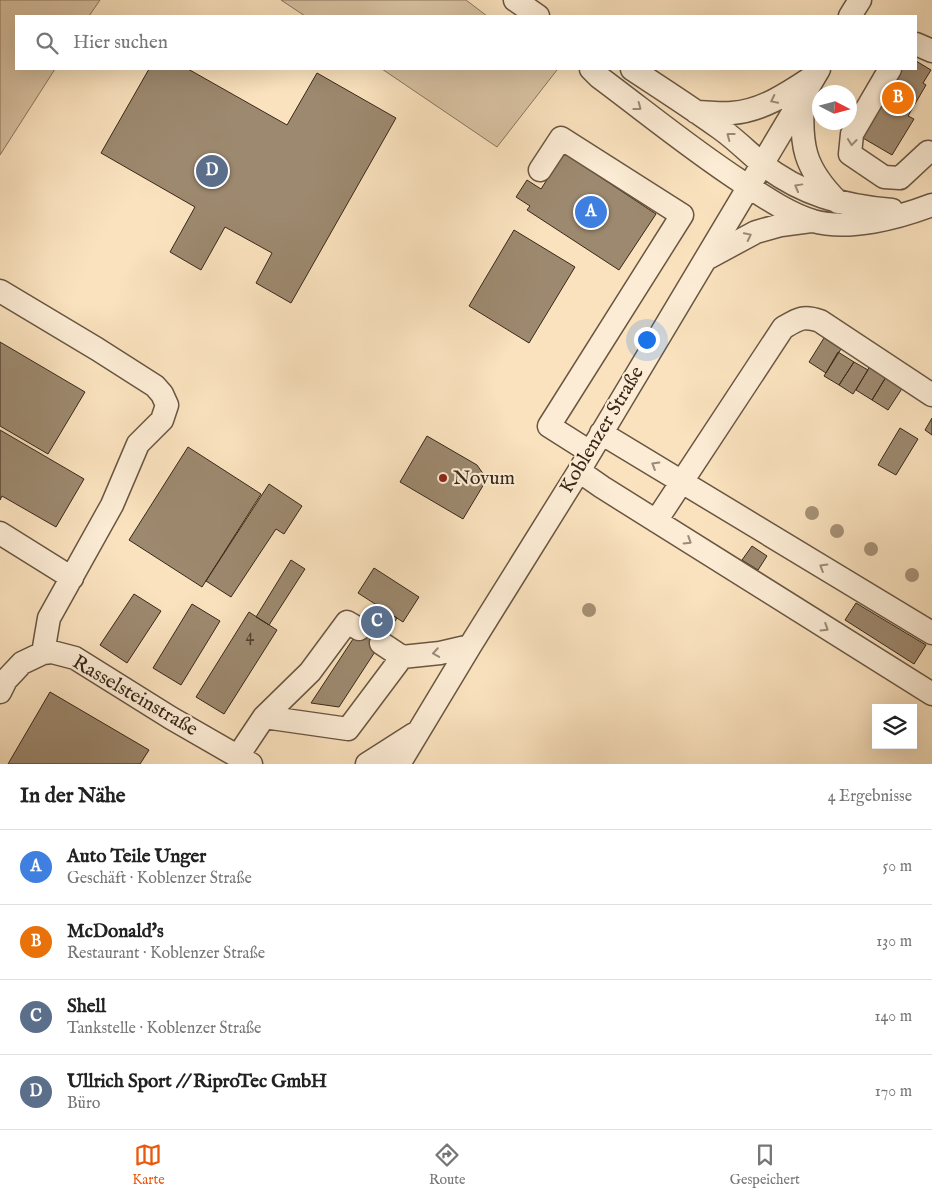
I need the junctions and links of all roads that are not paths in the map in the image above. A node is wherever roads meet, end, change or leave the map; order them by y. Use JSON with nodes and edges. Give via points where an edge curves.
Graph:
{"nodes":[{"id":1,"x":515,"y":0,"type":"edge"},
{"id":2,"x":860,"y":0,"type":"edge"},
{"id":3,"x":537,"y":15,"type":"edge"},
{"id":4,"x":851,"y":15,"type":"edge"},
{"id":5,"x":917,"y":44,"type":"edge"},
{"id":6,"x":932,"y":51,"type":"edge"},
{"id":7,"x":592,"y":70,"type":"edge"},
{"id":8,"x":633,"y":70,"type":"edge"},
{"id":9,"x":889,"y":70,"type":"edge"},
{"id":10,"x":817,"y":72,"type":"edge"},
{"id":11,"x":803,"y":96,"type":"junction"},
{"id":12,"x":696,"y":112,"type":"junction"},
{"id":13,"x":928,"y":152,"type":"dead end"},
{"id":14,"x":762,"y":164,"type":"junction"},
{"id":15,"x":540,"y":170,"type":"dead end"},
{"id":16,"x":749,"y":186,"type":"junction"},
{"id":17,"x":838,"y":202,"type":"junction"},
{"id":18,"x":922,"y":208,"type":"edge"},
{"id":19,"x":814,"y":221,"type":"junction"},
{"id":20,"x":705,"y":259,"type":"junction"},
{"id":21,"x":0,"y":291,"type":"edge"},
{"id":22,"x":932,"y":395,"type":"edge"},
{"id":23,"x":601,"y":433,"type":"junction"},
{"id":24,"x":584,"y":462,"type":"junction"},
{"id":25,"x":682,"y":481,"type":"junction"},
{"id":26,"x":656,"y":521,"type":"junction"},
{"id":27,"x":0,"y":534,"type":"edge"},
{"id":28,"x":72,"y":578,"type":"junction"},
{"id":29,"x":359,"y":629,"type":"dead end"},
{"id":30,"x":932,"y":633,"type":"edge"},
{"id":31,"x":381,"y":643,"type":"dead end"},
{"id":32,"x":470,"y":646,"type":"junction"},
{"id":33,"x":43,"y":653,"type":"junction"},
{"id":34,"x":402,"y":656,"type":"junction"},
{"id":35,"x":0,"y":692,"type":"edge"},
{"id":36,"x":932,"y":694,"type":"edge"},
{"id":37,"x":264,"y":717,"type":"junction"},
{"id":38,"x":418,"y":731,"type":"junction"},
{"id":39,"x":244,"y":760,"type":"edge"},
{"id":40,"x":367,"y":764,"type":"edge"},
{"id":41,"x":399,"y":764,"type":"edge"}],
"edges":[{"from":1,"to":3,"type":"street"},
{"from":2,"to":4,"type":"street"},
{"from":5,"to":6,"type":"street"},
{"from":7,"to":16,"type":"street","one_way":true},
{"from":8,"to":12,"type":"street"},
{"from":9,"to":13,"type":"street","one_way":true,"via":[[852,134],[850,154],[884,177],[900,178]]},
{"from":10,"to":11,"type":"street","name":"Koblenzer Straße"},
{"from":10,"to":12,"type":"street","one_way":true,"via":[[780,97],[750,110]]},
{"from":11,"to":14,"type":"street","name":"Koblenzer Straße"},
{"from":11,"to":17,"type":"street","via":[[804,153],[823,187]]},
{"from":14,"to":12,"type":"street","one_way":true},
{"from":14,"to":16,"type":"street","name":"Koblenzer Straße"},
{"from":17,"to":14,"type":"street","one_way":true,"via":[[802,190]]},
{"from":15,"to":24,"type":"street","via":[[561,138],[682,215],[548,426]]},
{"from":16,"to":19,"type":"street","via":[[789,211]]},
{"from":16,"to":20,"type":"street","name":"Koblenzer Straße"},
{"from":17,"to":18,"type":"street","via":[[859,207]]},
{"from":18,"to":19,"type":"street","via":[[859,224]]},
{"from":20,"to":19,"type":"street","one_way":true,"via":[[756,232]]},
{"from":20,"to":23,"type":"street","name":"Koblenzer Straße"},
{"from":21,"to":28,"type":"street","via":[[155,386],[167,405],[162,420],[138,444],[112,505]]},
{"from":22,"to":25,"type":"street","via":[[820,321],[808,317],[797,319],[783,328]]},
{"from":23,"to":24,"type":"street","name":"Koblenzer Straße"},
{"from":25,"to":23,"type":"street","one_way":true},
{"from":24,"to":26,"type":"street"},
{"from":24,"to":32,"type":"street","name":"Koblenzer Straße"},
{"from":25,"to":26,"type":"street"},
{"from":30,"to":25,"type":"street","one_way":true},
{"from":26,"to":36,"type":"street","one_way":true},
{"from":27,"to":28,"type":"street"},
{"from":28,"to":33,"type":"street","via":[[49,618]]},
{"from":29,"to":37,"type":"street","via":[[347,622],[310,672]]},
{"from":31,"to":34,"type":"street"},
{"from":32,"to":34,"type":"street","one_way":true,"via":[[440,653]]},
{"from":32,"to":38,"type":"street","name":"Koblenzer Straße"},
{"from":33,"to":35,"type":"street","via":[[22,663]]},
{"from":33,"to":39,"type":"street","name":"Rasselsteinstraße","via":[[75,658]]},
{"from":34,"to":37,"type":"street","via":[[348,729]]},
{"from":37,"to":39,"type":"street"},
{"from":38,"to":40,"type":"street"},
{"from":38,"to":41,"type":"street","name":"Koblenzer Straße"}]}
